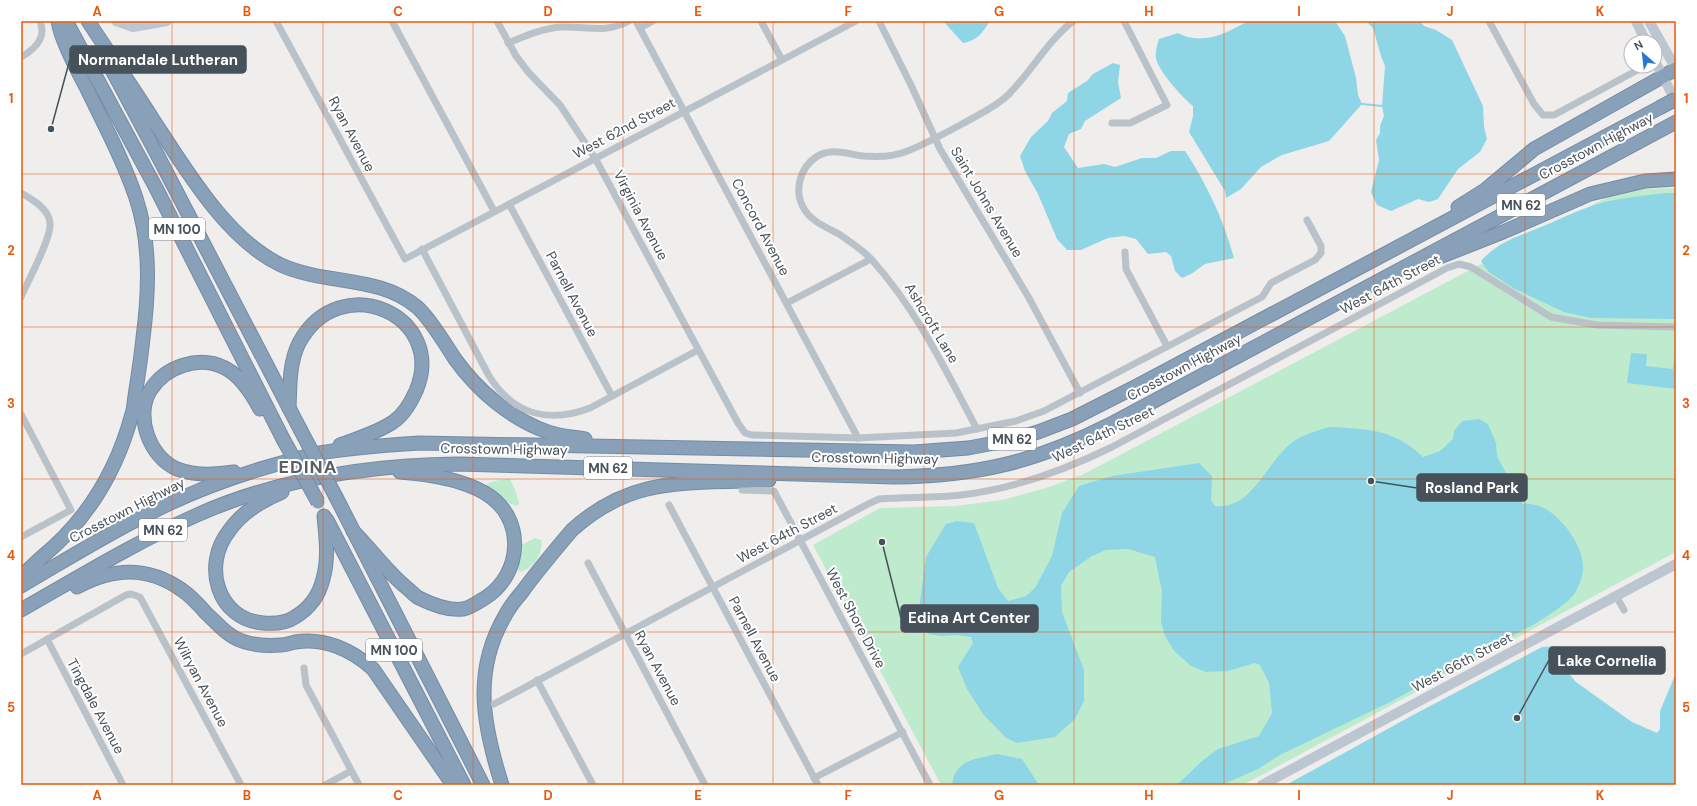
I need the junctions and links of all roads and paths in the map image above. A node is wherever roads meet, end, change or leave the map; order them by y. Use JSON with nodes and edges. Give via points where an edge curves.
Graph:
{"nodes":[{"id":1,"x":40,"y":21,"type":"edge"},
{"id":2,"x":58,"y":21,"type":"edge"},
{"id":3,"x":66,"y":21,"type":"edge"},
{"id":4,"x":86,"y":21,"type":"edge"},
{"id":5,"x":116,"y":21,"type":"edge"},
{"id":6,"x":167,"y":21,"type":"edge"},
{"id":7,"x":276,"y":21,"type":"edge"},
{"id":8,"x":392,"y":21,"type":"edge"},
{"id":9,"x":497,"y":21,"type":"edge"},
{"id":10,"x":629,"y":21,"type":"edge"},
{"id":11,"x":636,"y":21,"type":"edge"},
{"id":12,"x":653,"y":21,"type":"edge"},
{"id":13,"x":761,"y":21,"type":"edge"},
{"id":14,"x":856,"y":21,"type":"edge"},
{"id":15,"x":879,"y":21,"type":"edge"},
{"id":16,"x":1072,"y":21,"type":"edge"},
{"id":17,"x":1124,"y":21,"type":"edge"},
{"id":18,"x":1489,"y":21,"type":"edge"},
{"id":19,"x":1636,"y":21,"type":"edge"},
{"id":20,"x":1649,"y":21,"type":"edge"},
{"id":21,"x":640,"y":28,"type":"junction"},
{"id":22,"x":1642,"y":34,"type":"edge"},
{"id":23,"x":508,"y":43,"type":"junction"},
{"id":24,"x":21,"y":57,"type":"edge"},
{"id":25,"x":782,"y":60,"type":"junction"},
{"id":26,"x":1676,"y":69,"type":"edge"},
{"id":27,"x":1630,"y":74,"type":"edge"},
{"id":28,"x":1663,"y":76,"type":"junction"},
{"id":29,"x":1676,"y":100,"type":"edge"},
{"id":30,"x":684,"y":112,"type":"junction"},
{"id":31,"x":1112,"y":123,"type":"dead end"},
{"id":32,"x":1672,"y":124,"type":"edge"},
{"id":33,"x":935,"y":138,"type":"junction"},
{"id":34,"x":595,"y":158,"type":"junction"},
{"id":35,"x":1676,"y":179,"type":"edge"},
{"id":36,"x":21,"y":192,"type":"edge"},
{"id":37,"x":509,"y":204,"type":"junction"},
{"id":38,"x":494,"y":211,"type":"junction"},
{"id":39,"x":1307,"y":220,"type":"dead end"},
{"id":40,"x":422,"y":249,"type":"junction"},
{"id":41,"x":1125,"y":252,"type":"dead end"},
{"id":42,"x":405,"y":259,"type":"joint"},
{"id":43,"x":871,"y":259,"type":"junction"},
{"id":44,"x":1367,"y":265,"type":"junction"},
{"id":45,"x":1374,"y":284,"type":"junction"},
{"id":46,"x":21,"y":297,"type":"edge"},
{"id":47,"x":787,"y":303,"type":"junction"},
{"id":48,"x":1676,"y":327,"type":"edge"},
{"id":49,"x":1167,"y":346,"type":"junction"},
{"id":50,"x":698,"y":350,"type":"junction"},
{"id":51,"x":1080,"y":393,"type":"junction"},
{"id":52,"x":612,"y":396,"type":"junction"},
{"id":53,"x":289,"y":408,"type":"junction"},
{"id":54,"x":22,"y":419,"type":"edge"},
{"id":55,"x":978,"y":430,"type":"junction"},
{"id":56,"x":858,"y":438,"type":"junction"},
{"id":57,"x":283,"y":439,"type":"junction"},
{"id":58,"x":616,"y":446,"type":"junction"},
{"id":59,"x":320,"y":453,"type":"junction"},
{"id":60,"x":271,"y":466,"type":"junction"},
{"id":61,"x":358,"y":470,"type":"junction"},
{"id":62,"x":859,"y":475,"type":"junction"},
{"id":63,"x":317,"y":477,"type":"junction"},
{"id":64,"x":742,"y":490,"type":"dead end"},
{"id":65,"x":670,"y":505,"type":"dead end"},
{"id":66,"x":324,"y":516,"type":"junction"},
{"id":67,"x":353,"y":531,"type":"junction"},
{"id":68,"x":21,"y":537,"type":"edge"},
{"id":69,"x":800,"y":540,"type":"junction"},
{"id":70,"x":588,"y":563,"type":"dead end"},
{"id":71,"x":1676,"y":564,"type":"edge"},
{"id":72,"x":21,"y":575,"type":"edge"},
{"id":73,"x":21,"y":586,"type":"edge"},
{"id":74,"x":713,"y":587,"type":"junction"},
{"id":75,"x":1616,"y":596,"type":"junction"},
{"id":76,"x":1624,"y":610,"type":"dead end"},
{"id":77,"x":21,"y":611,"type":"edge"},
{"id":78,"x":625,"y":634,"type":"junction"},
{"id":79,"x":47,"y":639,"type":"junction"},
{"id":80,"x":21,"y":654,"type":"edge"},
{"id":81,"x":304,"y":668,"type":"dead end"},
{"id":82,"x":538,"y":680,"type":"junction"},
{"id":83,"x":494,"y":704,"type":"dead end"},
{"id":84,"x":903,"y":732,"type":"junction"},
{"id":85,"x":352,"y":771,"type":"junction"},
{"id":86,"x":816,"y":782,"type":"edge"},
{"id":87,"x":123,"y":785,"type":"edge"},
{"id":88,"x":241,"y":785,"type":"edge"},
{"id":89,"x":325,"y":785,"type":"edge"},
{"id":90,"x":359,"y":785,"type":"edge"},
{"id":91,"x":453,"y":785,"type":"edge"},
{"id":92,"x":464,"y":785,"type":"edge"},
{"id":93,"x":483,"y":785,"type":"edge"},
{"id":94,"x":502,"y":785,"type":"edge"},
{"id":95,"x":593,"y":785,"type":"edge"},
{"id":96,"x":705,"y":785,"type":"edge"},
{"id":97,"x":930,"y":785,"type":"edge"},
{"id":98,"x":1262,"y":785,"type":"edge"}],
"edges":[{"from":1,"to":24,"type":"street","via":[[43,29],[41,38],[37,45]]},
{"from":2,"to":72,"type":"highway","via":[[137,200],[148,269],[147,316],[132,413],[120,451],[99,494],[82,518],[58,544]]},
{"from":3,"to":57,"type":"highway","number":"MN 100","via":[[156,188]]},
{"from":4,"to":53,"type":"highway","number":"MN 100"},
{"from":4,"to":58,"type":"highway","via":[[179,159],[245,241],[274,261],[293,269],[321,277],[376,286],[405,299],[420,310],[471,380],[507,410],[550,433]]},
{"from":5,"to":6,"type":"street","via":[[133,27]]},
{"from":7,"to":42,"type":"street","name":"Ryan Avenue"},
{"from":8,"to":38,"type":"street"},
{"from":9,"to":23,"type":"street","name":"Virginia Avenue"},
{"from":10,"to":23,"type":"street","via":[[601,30],[562,27],[545,29]]},
{"from":11,"to":21,"type":"street","name":"Concord Avenue"},
{"from":12,"to":21,"type":"street"},
{"from":13,"to":25,"type":"street"},
{"from":14,"to":25,"type":"street","name":"West 62nd Street"},
{"from":15,"to":33,"type":"street","name":"Saint Johns Avenue"},
{"from":16,"to":33,"type":"street","name":"Ashcroft Lane","via":[[1055,37],[1000,103]]},
{"from":17,"to":31,"type":"street","via":[[1167,105],[1130,123]]},
{"from":18,"to":27,"type":"street","via":[[1534,104],[1543,115],[1554,115]]},
{"from":19,"to":22,"type":"street"},
{"from":20,"to":26,"type":"street"},
{"from":21,"to":30,"type":"street","name":"Concord Avenue"},
{"from":23,"to":34,"type":"street","name":"Virginia Avenue","via":[[529,74],[560,105]]},
{"from":25,"to":30,"type":"street","name":"West 62nd Street"},
{"from":26,"to":28,"type":"highway"},
{"from":28,"to":29,"type":"street"},
{"from":28,"to":44,"type":"highway","via":[[1534,149],[1485,190]]},
{"from":29,"to":44,"type":"highway","name":"Crosstown Highway","number":"MN 62","bridge":true},
{"from":30,"to":34,"type":"street","name":"West 62nd Street"},
{"from":30,"to":47,"type":"street","name":"Concord Avenue"},
{"from":32,"to":45,"type":"highway","name":"Crosstown Highway","number":"MN 62"},
{"from":33,"to":43,"type":"street","name":"Ashcroft Lane","via":[[890,156],[862,156],[837,151],[826,153],[816,157],[801,174],[799,196],[809,215],[852,243]]},
{"from":33,"to":51,"type":"street","name":"Saint Johns Avenue","via":[[955,176],[1029,298]]},
{"from":34,"to":37,"type":"street","name":"West 62nd Street"},
{"from":34,"to":50,"type":"street","name":"Virginia Avenue"},
{"from":35,"to":45,"type":"highway","via":[[1645,181],[1590,194]]},
{"from":36,"to":46,"type":"street","via":[[48,214],[50,222],[47,238]]},
{"from":37,"to":38,"type":"street","name":"West 62nd Street"},
{"from":37,"to":52,"type":"street","name":"Parnell Avenue"},
{"from":38,"to":40,"type":"street","name":"West 62nd Street"},
{"from":39,"to":49,"type":"street","via":[[1321,246],[1321,253],[1315,260],[1271,283],[1262,297]]},
{"from":40,"to":42,"type":"street","name":"West 62nd Street"},
{"from":40,"to":52,"type":"street","via":[[489,376],[508,399],[519,407],[533,412],[561,416],[590,408]]},
{"from":41,"to":49,"type":"street","via":[[1126,269]]},
{"from":43,"to":47,"type":"street"},
{"from":43,"to":55,"type":"street","name":"Ashcroft Lane","via":[[913,313]]},
{"from":44,"to":58,"type":"highway","name":"Crosstown Highway","number":"MN 62","via":[[1072,419],[1011,440],[968,448],[914,452]]},
{"from":45,"to":62,"type":"highway","name":"Crosstown Highway","number":"MN 62","via":[[1111,424],[1052,451],[1023,461],[960,474]]},
{"from":47,"to":56,"type":"street","name":"Concord Avenue"},
{"from":48,"to":69,"type":"street","name":"West 64th Street","via":[[1597,325],[1551,317],[1489,277],[1471,267],[1459,264],[1447,268],[1112,447],[1067,468],[1019,483],[962,495],[879,499]]},
{"from":49,"to":51,"type":"street"},
{"from":50,"to":52,"type":"street"},
{"from":50,"to":56,"type":"street","name":"Virginia Avenue","via":[[745,433]]},
{"from":51,"to":55,"type":"street","via":[[1044,411]]},
{"from":53,"to":59,"type":"highway","via":[[291,367],[298,346],[313,324],[330,311],[350,304],[375,306],[400,318],[412,332],[419,350],[421,368],[418,387],[406,409],[392,423]]},
{"from":53,"to":67,"type":"highway","number":"MN 100","bridge":true},
{"from":54,"to":68,"type":"street","via":[[71,510]]},
{"from":55,"to":56,"type":"street"},
{"from":57,"to":60,"type":"highway","via":[[264,417],[241,380],[225,368],[205,362],[185,364],[162,375],[150,392],[144,418],[146,431],[159,456],[175,468],[208,474]]},
{"from":57,"to":66,"type":"highway","number":"MN 100","bridge":true},
{"from":58,"to":59,"type":"highway","name":"Crosstown Highway","number":"MN 62","via":[[420,443]]},
{"from":59,"to":60,"type":"highway","name":"Crosstown Highway","number":"MN 62"},
{"from":60,"to":73,"type":"highway","name":"Crosstown Highway","number":"MN 62","via":[[220,482],[153,512]]},
{"from":61,"to":62,"type":"highway","name":"Crosstown Highway","number":"MN 62","via":[[408,465],[459,464]]},
{"from":61,"to":63,"type":"highway","name":"Crosstown Highway","number":"MN 62"},
{"from":61,"to":67,"type":"highway","via":[[435,475],[485,492],[505,511],[511,521],[515,549],[512,566],[494,592],[463,609],[447,608],[418,598],[397,581]]},
{"from":62,"to":94,"type":"highway","via":[[676,483],[618,498],[585,518],[572,530],[505,614],[486,663],[483,688],[484,718]]},
{"from":63,"to":66,"type":"highway","via":[[255,505],[228,531],[216,568],[216,581],[226,604],[245,619],[265,624],[290,620],[309,607],[316,599],[326,569]]},
{"from":63,"to":77,"type":"highway","name":"Crosstown Highway","number":"MN 62","via":[[259,492],[197,514],[124,551]]},
{"from":64,"to":69,"type":"street","name":"West Shore Drive","via":[[774,491]]},
{"from":65,"to":74,"type":"street","name":"Parnell Avenue"},
{"from":66,"to":92,"type":"highway","number":"MN 100"},
{"from":67,"to":93,"type":"highway","number":"MN 100"},
{"from":69,"to":74,"type":"street","name":"West 64th Street"},
{"from":69,"to":84,"type":"street","name":"West Shore Drive"},
{"from":70,"to":78,"type":"street","name":"Ryan Avenue"},
{"from":71,"to":75,"type":"street","name":"West 66th Street"},
{"from":74,"to":78,"type":"street","name":"West 64th Street"},
{"from":74,"to":86,"type":"street","name":"Parnell Avenue"},
{"from":75,"to":76,"type":"street"},
{"from":75,"to":98,"type":"street","name":"West 66th Street"},
{"from":77,"to":91,"type":"highway","via":[[103,576],[125,571],[138,572],[164,578],[184,591],[226,632],[242,641],[280,645],[313,641],[340,647],[373,669]]},
{"from":78,"to":82,"type":"street","name":"West 64th Street"},
{"from":78,"to":96,"type":"street","name":"Ryan Avenue"},
{"from":79,"to":80,"type":"street"},
{"from":79,"to":87,"type":"street","name":"Tingdale Avenue"},
{"from":79,"to":88,"type":"street","name":"Wilryan Avenue","via":[[126,596],[136,595],[143,599]]},
{"from":81,"to":85,"type":"street","via":[[306,685]]},
{"from":82,"to":83,"type":"street","name":"West 64th Street"},
{"from":82,"to":95,"type":"street"},
{"from":84,"to":86,"type":"street"},
{"from":84,"to":97,"type":"street","name":"West Shore Drive"},
{"from":85,"to":89,"type":"street"},
{"from":85,"to":90,"type":"street"}]}
